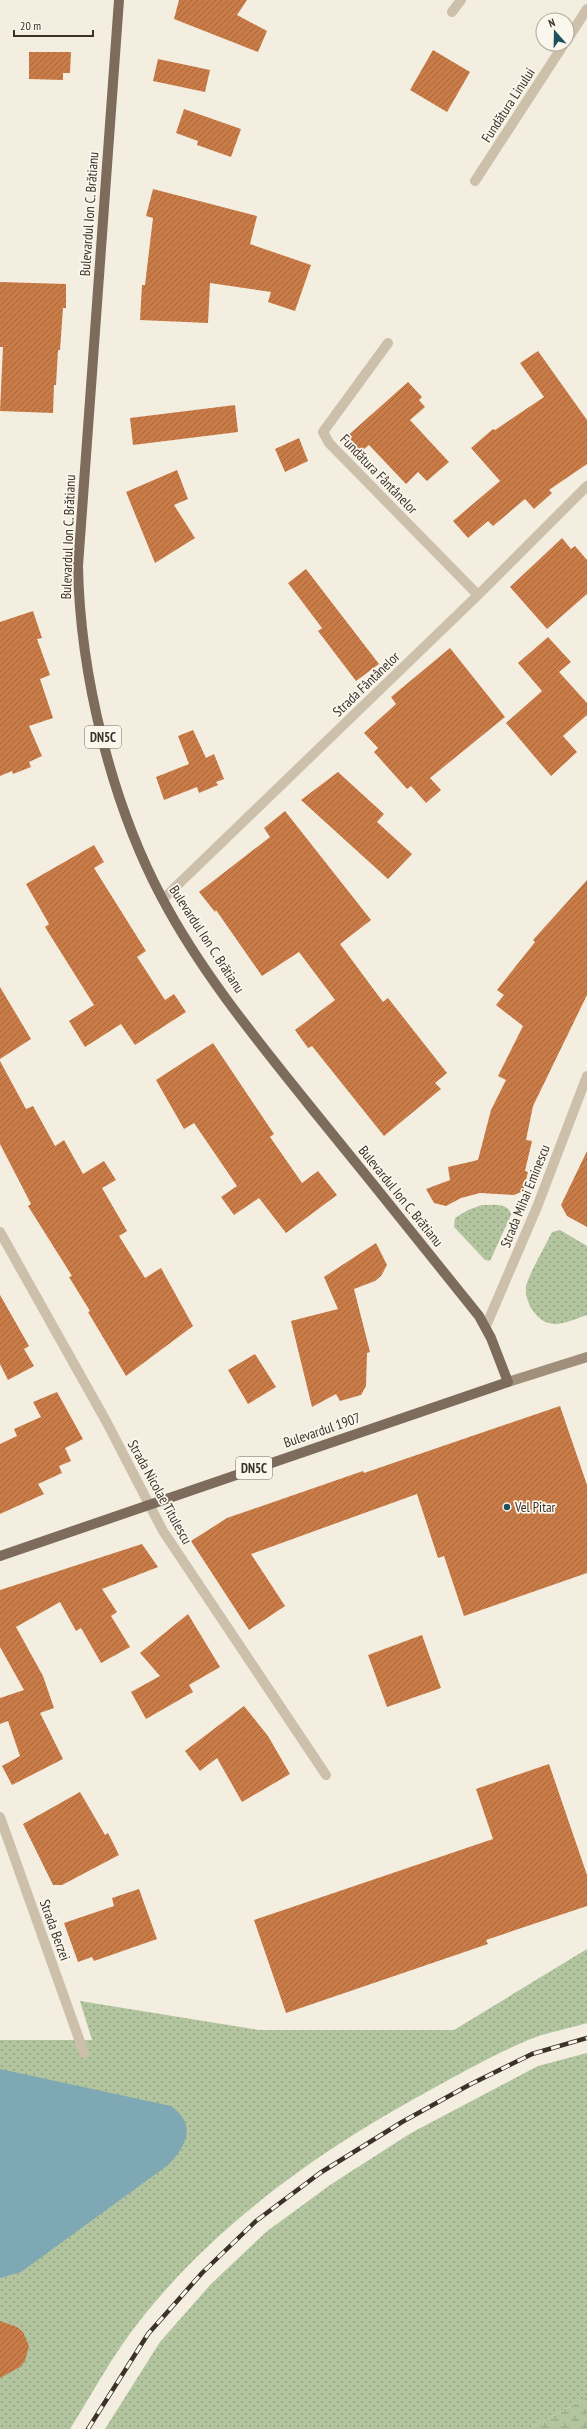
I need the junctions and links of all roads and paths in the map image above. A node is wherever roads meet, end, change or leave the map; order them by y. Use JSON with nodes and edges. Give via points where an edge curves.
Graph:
{"nodes":[{"id":1,"x":119,"y":0,"type":"edge"},
{"id":2,"x":461,"y":0,"type":"edge"},
{"id":3,"x":587,"y":9,"type":"edge"},
{"id":4,"x":452,"y":12,"type":"dead end"},
{"id":5,"x":575,"y":28,"type":"edge"},
{"id":6,"x":559,"y":52,"type":"edge"},
{"id":7,"x":475,"y":181,"type":"dead end"},
{"id":8,"x":388,"y":343,"type":"dead end"},
{"id":9,"x":587,"y":486,"type":"edge"},
{"id":10,"x":478,"y":595,"type":"junction"},
{"id":11,"x":162,"y":899,"type":"junction"},
{"id":12,"x":587,"y":1076,"type":"edge"},
{"id":13,"x":0,"y":1232,"type":"edge"},
{"id":14,"x":486,"y":1326,"type":"junction"},
{"id":15,"x":587,"y":1357,"type":"edge"},
{"id":16,"x":508,"y":1382,"type":"junction"},
{"id":17,"x":148,"y":1505,"type":"junction"},
{"id":18,"x":0,"y":1556,"type":"edge"},
{"id":19,"x":326,"y":1775,"type":"dead end"},
{"id":20,"x":0,"y":1817,"type":"edge"},
{"id":21,"x":84,"y":2052,"type":"dead end"}],
"edges":[{"from":1,"to":11,"type":"main road","name":"Bulevardul Ion C. Brătianu","number":"DN5C","via":[[80,522],[78,600],[89,679],[103,738],[133,834]]},
{"from":2,"to":4,"type":"street"},
{"from":3,"to":5,"type":"street"},
{"from":6,"to":7,"type":"street","name":"Fundătura Linului"},
{"from":8,"to":10,"type":"street","name":"Fundătura Fântânelor","via":[[323,432],[329,443]]},
{"from":9,"to":10,"type":"street","name":"Strada Fântânelor"},
{"from":10,"to":11,"type":"street","name":"Strada Fântânelor"},
{"from":11,"to":14,"type":"main road","name":"Bulevardul Ion C. Brătianu","number":"DN5C","via":[[216,982],[265,1050]]},
{"from":12,"to":14,"type":"street","name":"Strada Mihai Eminescu"},
{"from":13,"to":17,"type":"street","name":"Strada Nicolae Titulescu","via":[[106,1421]]},
{"from":14,"to":16,"type":"main road","name":"Bulevardul Ion C. Brătianu","number":"DN5C"},
{"from":15,"to":16,"type":"main road","name":"Bulevardul 1907"},
{"from":16,"to":17,"type":"main road","name":"Bulevardul 1907","number":"DN5C"},
{"from":17,"to":18,"type":"main road","name":"Bulevardul 1907","number":"DN5C"},
{"from":17,"to":19,"type":"street","name":"Strada Nicolae Titulescu"},
{"from":20,"to":21,"type":"street","name":"Strada Berzei"}]}
